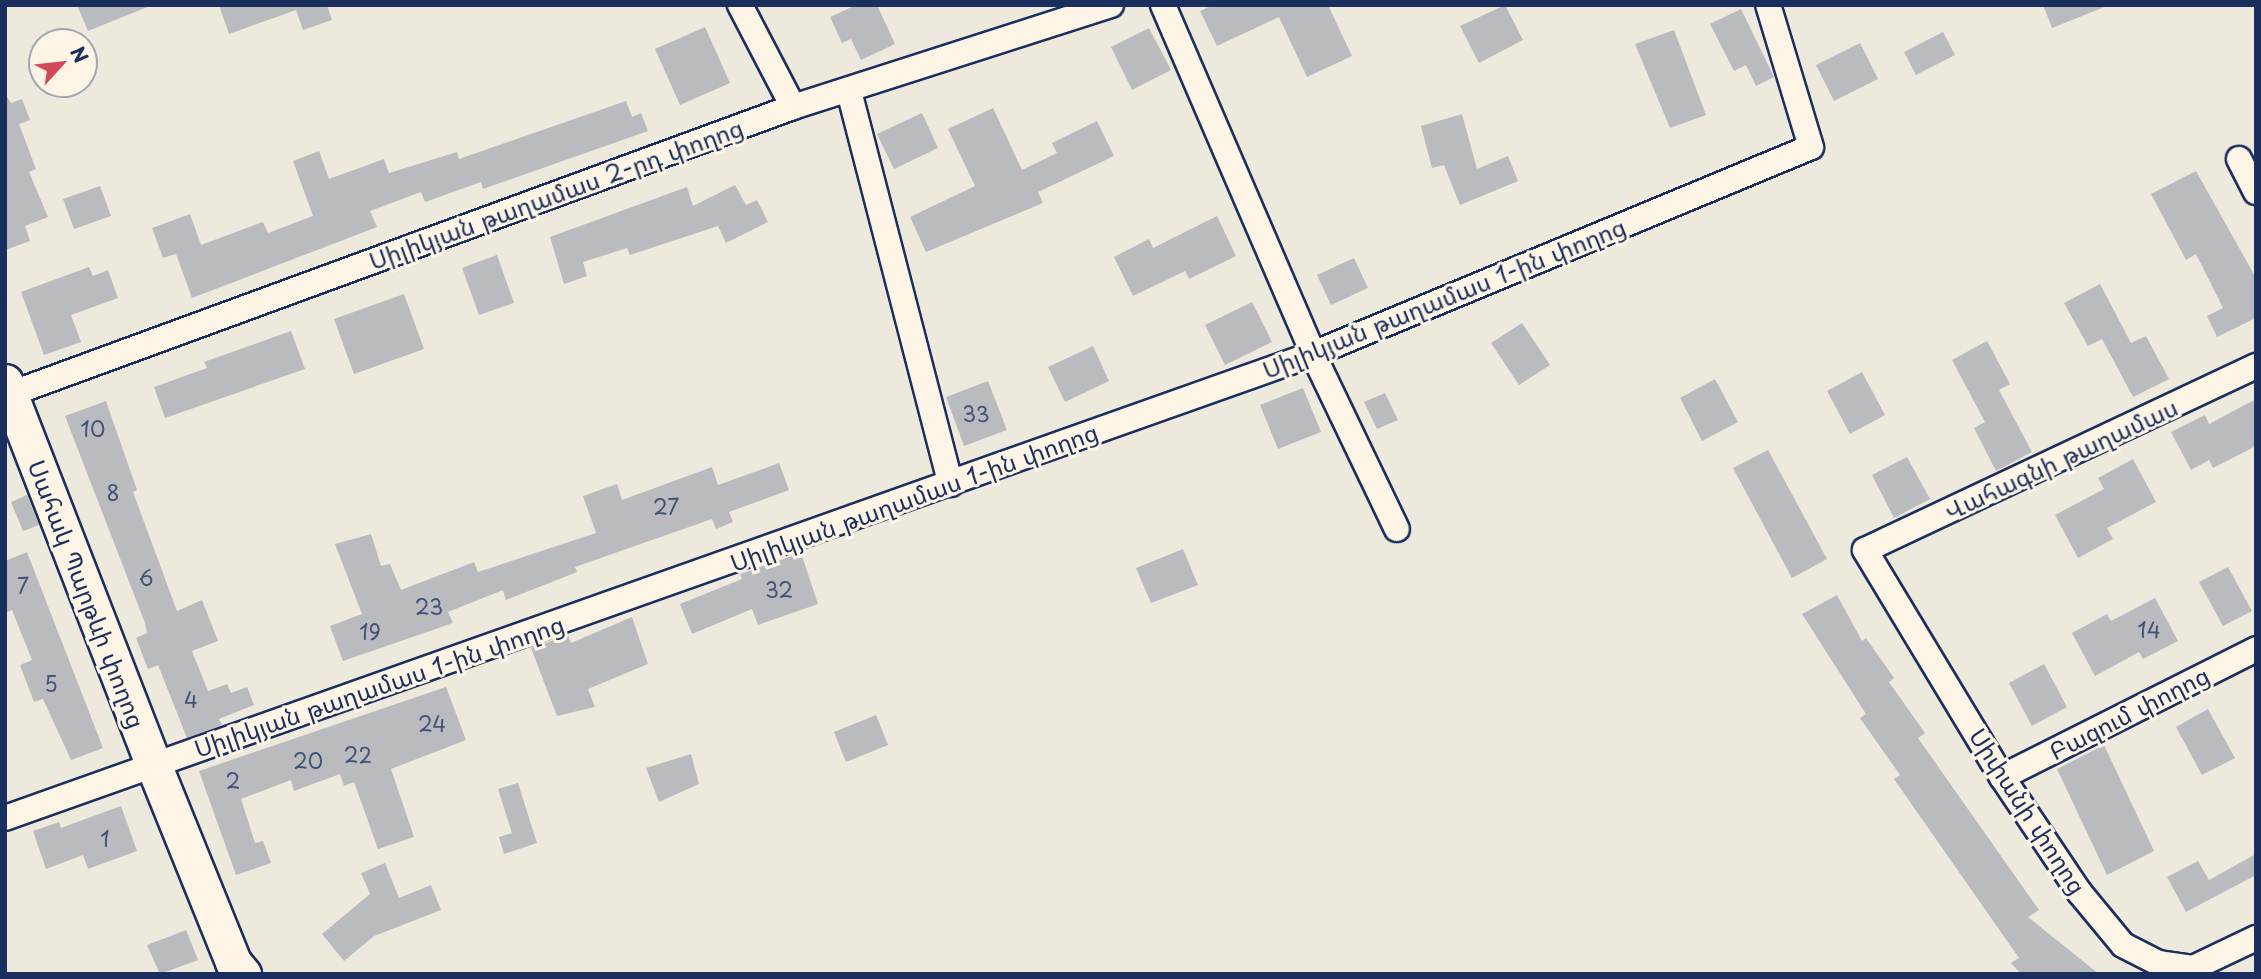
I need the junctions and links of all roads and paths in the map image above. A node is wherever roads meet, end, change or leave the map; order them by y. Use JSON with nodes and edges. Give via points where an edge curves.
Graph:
{"nodes":[{"id":1,"x":740,"y":5,"type":"edge"},
{"id":2,"x":1111,"y":5,"type":"edge"},
{"id":3,"x":1163,"y":5,"type":"edge"},
{"id":4,"x":1768,"y":5,"type":"edge"},
{"id":5,"x":849,"y":91,"type":"junction"},
{"id":6,"x":793,"y":107,"type":"junction"},
{"id":7,"x":2239,"y":159,"type":"dead end"},
{"id":8,"x":2256,"y":192,"type":"edge"},
{"id":9,"x":1313,"y":354,"type":"junction"},
{"id":10,"x":2256,"y":366,"type":"edge"},
{"id":11,"x":7,"y":390,"type":"edge"},
{"id":12,"x":951,"y":484,"type":"junction"},
{"id":13,"x":1397,"y":529,"type":"dead end"},
{"id":14,"x":1864,"y":550,"type":"joint"},
{"id":15,"x":2256,"y":649,"type":"edge"},
{"id":16,"x":154,"y":766,"type":"junction"},
{"id":17,"x":2003,"y":777,"type":"junction"},
{"id":18,"x":5,"y":818,"type":"edge"},
{"id":19,"x":2256,"y":938,"type":"edge"},
{"id":20,"x":243,"y":974,"type":"edge"}],
"edges":[{"from":1,"to":6,"type":"street"},
{"from":2,"to":5,"type":"street","name":"Սիլիկյան թաղամաս 2-րդ փողոց"},
{"from":3,"to":9,"type":"street"},
{"from":4,"to":9,"type":"street","name":"Սիլիկյան թաղամաս 1-ին փողոց","via":[[1811,147]]},
{"from":5,"to":6,"type":"street","name":"Սիլիկյան թաղամաս 2-րդ փողոց"},
{"from":5,"to":12,"type":"street"},
{"from":6,"to":11,"type":"street","name":"Սիլիկյան թաղամաս 2-րդ փողոց"},
{"from":7,"to":8,"type":"street"},
{"from":9,"to":12,"type":"street","name":"Սիլիկյան թաղամաս 1-ին փողոց"},
{"from":9,"to":13,"type":"street"},
{"from":10,"to":14,"type":"street","name":"Վահագնի թաղամաս"},
{"from":11,"to":16,"type":"main road","name":"Սահակ Պարթևի փողոց"},
{"from":12,"to":16,"type":"street","name":"Սիլիկյան թաղամաս 1-ին փողոց"},
{"from":14,"to":17,"type":"street","name":"Սիփանի փողոց"},
{"from":15,"to":17,"type":"street","name":"Բազում փողոց"},
{"from":16,"to":18,"type":"street","name":"Սիլիկյան թաղամաս 1-ին փողոց"},
{"from":16,"to":20,"type":"main road","name":"Սահակ Պարթևի փողոց","via":[[233,961]]},
{"from":17,"to":19,"type":"street","name":"Սիփանի փողոց","via":[[2080,892],[2123,946],[2158,963],[2193,968]]}]}
